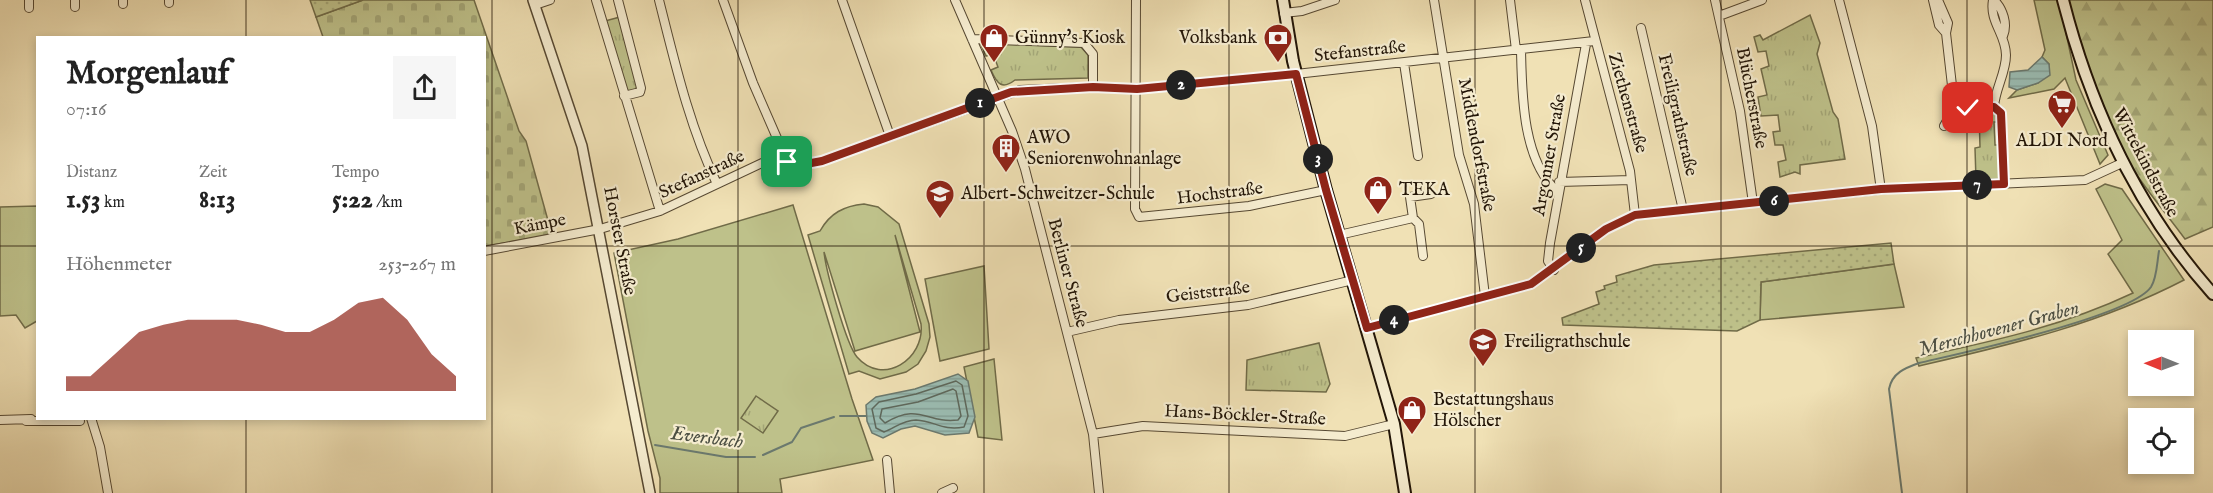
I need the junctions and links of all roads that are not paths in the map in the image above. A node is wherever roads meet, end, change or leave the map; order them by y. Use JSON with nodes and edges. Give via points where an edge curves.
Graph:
{"nodes":[{"id":1,"x":550,"y":0,"type":"edge"},
{"id":2,"x":596,"y":0,"type":"edge"},
{"id":3,"x":618,"y":0,"type":"edge"},
{"id":4,"x":659,"y":0,"type":"edge"},
{"id":5,"x":723,"y":0,"type":"edge"},
{"id":6,"x":842,"y":0,"type":"edge"},
{"id":7,"x":955,"y":0,"type":"edge"},
{"id":8,"x":1136,"y":0,"type":"edge"},
{"id":9,"x":1283,"y":0,"type":"edge"},
{"id":10,"x":1335,"y":0,"type":"edge"},
{"id":11,"x":1434,"y":0,"type":"edge"},
{"id":12,"x":1510,"y":0,"type":"edge"},
{"id":13,"x":1585,"y":0,"type":"edge"},
{"id":14,"x":1715,"y":0,"type":"edge"},
{"id":15,"x":1762,"y":0,"type":"edge"},
{"id":16,"x":1839,"y":0,"type":"edge"},
{"id":17,"x":1933,"y":0,"type":"edge"},
{"id":18,"x":1938,"y":0,"type":"edge"},
{"id":19,"x":1994,"y":0,"type":"edge"},
{"id":20,"x":2063,"y":0,"type":"edge"},
{"id":21,"x":534,"y":2,"type":"edge"},
{"id":22,"x":1284,"y":13,"type":"junction"},
{"id":23,"x":1719,"y":16,"type":"junction"},
{"id":24,"x":1641,"y":28,"type":"dead end"},
{"id":25,"x":1946,"y":33,"type":"junction"},
{"id":26,"x":972,"y":39,"type":"junction"},
{"id":27,"x":1594,"y":41,"type":"junction"},
{"id":28,"x":1586,"y":44,"type":"junction"},
{"id":29,"x":1519,"y":50,"type":"junction"},
{"id":30,"x":1444,"y":58,"type":"junction"},
{"id":31,"x":1404,"y":63,"type":"junction"},
{"id":32,"x":1296,"y":74,"type":"junction"},
{"id":33,"x":1093,"y":87,"type":"junction"},
{"id":34,"x":1137,"y":89,"type":"junction"},
{"id":35,"x":624,"y":96,"type":"junction"},
{"id":36,"x":996,"y":98,"type":"junction"},
{"id":37,"x":1956,"y":105,"type":"junction"},
{"id":38,"x":1994,"y":107,"type":"junction"},
{"id":39,"x":1944,"y":126,"type":"dead end"},
{"id":40,"x":890,"y":136,"type":"junction"},
{"id":41,"x":1418,"y":156,"type":"dead end"},
{"id":42,"x":787,"y":162,"type":"junction"},
{"id":43,"x":2122,"y":163,"type":"junction"},
{"id":44,"x":1631,"y":180,"type":"junction"},
{"id":45,"x":1559,"y":182,"type":"junction"},
{"id":46,"x":717,"y":184,"type":"junction"},
{"id":47,"x":2004,"y":184,"type":"junction"},
{"id":48,"x":1881,"y":189,"type":"junction"},
{"id":49,"x":1326,"y":190,"type":"junction"},
{"id":50,"x":1558,"y":192,"type":"junction"},
{"id":51,"x":1431,"y":194,"type":"dead end"},
{"id":52,"x":1753,"y":203,"type":"junction"},
{"id":53,"x":1683,"y":210,"type":"junction"},
{"id":54,"x":660,"y":211,"type":"junction"},
{"id":55,"x":1635,"y":215,"type":"junction"},
{"id":56,"x":1413,"y":218,"type":"junction"},
{"id":57,"x":600,"y":229,"type":"junction"},
{"id":58,"x":1339,"y":235,"type":"junction"},
{"id":59,"x":486,"y":251,"type":"edge"},
{"id":60,"x":1423,"y":256,"type":"dead end"},
{"id":61,"x":1554,"y":270,"type":"junction"},
{"id":62,"x":1353,"y":280,"type":"junction"},
{"id":63,"x":2213,"y":294,"type":"edge"},
{"id":64,"x":1485,"y":296,"type":"junction"},
{"id":65,"x":1367,"y":328,"type":"junction"},
{"id":66,"x":1067,"y":332,"type":"junction"},
{"id":67,"x":36,"y":419,"type":"edge"},
{"id":68,"x":0,"y":420,"type":"edge"},
{"id":69,"x":79,"y":420,"type":"edge"},
{"id":70,"x":92,"y":420,"type":"edge"},
{"id":71,"x":27,"y":421,"type":"junction"},
{"id":72,"x":1394,"y":424,"type":"junction"},
{"id":73,"x":1093,"y":434,"type":"junction"},
{"id":74,"x":96,"y":435,"type":"junction"},
{"id":75,"x":887,"y":460,"type":"dead end"},
{"id":76,"x":953,"y":488,"type":"dead end"},
{"id":77,"x":108,"y":493,"type":"edge"},
{"id":78,"x":650,"y":493,"type":"edge"},
{"id":79,"x":890,"y":493,"type":"edge"},
{"id":80,"x":942,"y":493,"type":"edge"},
{"id":81,"x":1099,"y":493,"type":"edge"},
{"id":82,"x":1405,"y":493,"type":"edge"}],
"edges":[{"from":1,"to":21,"type":"street"},
{"from":2,"to":35,"type":"street"},
{"from":3,"to":35,"type":"street","via":[[641,88],[640,92]]},
{"from":4,"to":46,"type":"street","via":[[686,106]]},
{"from":5,"to":42,"type":"street"},
{"from":6,"to":40,"type":"street"},
{"from":7,"to":26,"type":"street","name":"Berliner Straße"},
{"from":8,"to":34,"type":"street"},
{"from":9,"to":22,"type":"main road"},
{"from":10,"to":22,"type":"street"},
{"from":11,"to":30,"type":"street","name":"Middendorfstraße"},
{"from":12,"to":29,"type":"street"},
{"from":13,"to":27,"type":"street","name":"Ziethenstraße"},
{"from":14,"to":23,"type":"street","name":"Blücherstraße"},
{"from":15,"to":23,"type":"street"},
{"from":16,"to":48,"type":"street","via":[[1869,115]]},
{"from":17,"to":25,"type":"street","via":[[1939,25]]},
{"from":18,"to":25,"type":"street","via":[[1948,23]]},
{"from":19,"to":38,"type":"street","via":[[1992,11],[2006,54]]},
{"from":20,"to":43,"type":"main road","name":"Wittekindstraße","via":[[2091,93]]},
{"from":21,"to":57,"type":"street","name":"Horster Straße","via":[[582,146]]},
{"from":22,"to":32,"type":"main road"},
{"from":23,"to":52,"type":"street","name":"Blücherstraße","via":[[1740,111]]},
{"from":24,"to":53,"type":"street","name":"Freiligrathstraße"},
{"from":25,"to":37,"type":"street","via":[[1951,95]]},
{"from":26,"to":33,"type":"street","via":[[1084,43],[1093,54]]},
{"from":26,"to":36,"type":"street","name":"Berliner Straße"},
{"from":27,"to":28,"type":"street","name":"Stefanstraße"},
{"from":27,"to":44,"type":"street","name":"Ziethenstraße"},
{"from":28,"to":29,"type":"street","name":"Stefanstraße"},
{"from":28,"to":45,"type":"street","name":"Argonner Straße"},
{"from":29,"to":30,"type":"street","name":"Stefanstraße"},
{"from":29,"to":50,"type":"street","via":[[1525,121],[1538,162]]},
{"from":30,"to":31,"type":"street","name":"Stefanstraße"},
{"from":30,"to":64,"type":"street","name":"Middendorfstraße","via":[[1459,155],[1474,204]]},
{"from":31,"to":32,"type":"street","name":"Stefanstraße"},
{"from":31,"to":41,"type":"street"},
{"from":32,"to":34,"type":"street","name":"Stefanstraße"},
{"from":32,"to":49,"type":"main road"},
{"from":33,"to":34,"type":"street","name":"Stefanstraße"},
{"from":33,"to":36,"type":"street","name":"Stefanstraße","via":[[1020,90]]},
{"from":34,"to":49,"type":"street","name":"Hochstraße","via":[[1135,203],[1139,217],[1249,206]]},
{"from":35,"to":54,"type":"street"},
{"from":36,"to":40,"type":"street","name":"Stefanstraße"},
{"from":36,"to":66,"type":"street","name":"Berliner Straße","via":[[1025,169]]},
{"from":37,"to":38,"type":"street"},
{"from":37,"to":39,"type":"street"},
{"from":38,"to":47,"type":"street","via":[[2002,116]]},
{"from":40,"to":42,"type":"street","name":"Stefanstraße","via":[[814,163]]},
{"from":42,"to":46,"type":"street","name":"Stefanstraße","via":[[767,162]]},
{"from":43,"to":47,"type":"street","via":[[2085,180]]},
{"from":43,"to":63,"type":"main road","name":"Wittekindstraße","via":[[2153,218]]},
{"from":44,"to":45,"type":"street"},
{"from":44,"to":55,"type":"street","name":"Ziethenstraße"},
{"from":45,"to":50,"type":"street","name":"Argonner Straße"},
{"from":46,"to":54,"type":"street","name":"Stefanstraße"},
{"from":47,"to":48,"type":"street"},
{"from":48,"to":52,"type":"street"},
{"from":49,"to":58,"type":"main road"},
{"from":50,"to":61,"type":"street","name":"Argonner Straße","via":[[1548,256]]},
{"from":51,"to":56,"type":"street","via":[[1410,197]]},
{"from":52,"to":53,"type":"street"},
{"from":53,"to":55,"type":"street"},
{"from":54,"to":57,"type":"street","name":"Stefanstraße"},
{"from":55,"to":61,"type":"street","via":[[1606,229]]},
{"from":56,"to":58,"type":"street"},
{"from":56,"to":60,"type":"street","via":[[1419,224]]},
{"from":57,"to":59,"type":"street","name":"Kämpe"},
{"from":57,"to":78,"type":"street","name":"Horster Straße"},
{"from":58,"to":62,"type":"main road"},
{"from":61,"to":64,"type":"street","via":[[1521,288]]},
{"from":62,"to":65,"type":"main road"},
{"from":62,"to":66,"type":"street","name":"Geiststraße","via":[[1248,305],[1119,320]]},
{"from":64,"to":65,"type":"street"},
{"from":65,"to":72,"type":"main road"},
{"from":66,"to":73,"type":"street","name":"Berliner Straße"},
{"from":67,"to":71,"type":"street"},
{"from":68,"to":71,"type":"street"},
{"from":69,"to":71,"type":"street"},
{"from":69,"to":74,"type":"street"},
{"from":70,"to":74,"type":"street"},
{"from":72,"to":73,"type":"street","name":"Hans-Böckler-Straße","via":[[1345,436],[1143,426]]},
{"from":72,"to":82,"type":"main road"},
{"from":73,"to":81,"type":"street","name":"Berliner Straße"},
{"from":74,"to":77,"type":"street"},
{"from":75,"to":79,"type":"street"},
{"from":76,"to":80,"type":"street"}]}
